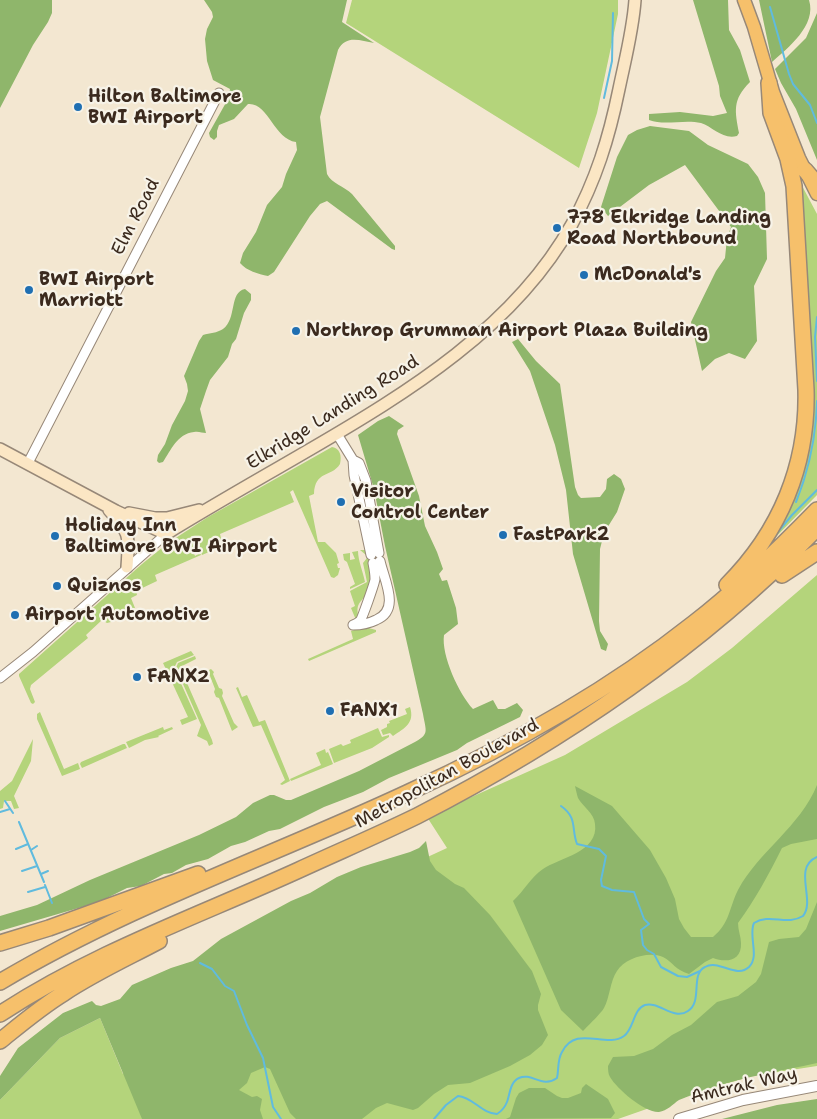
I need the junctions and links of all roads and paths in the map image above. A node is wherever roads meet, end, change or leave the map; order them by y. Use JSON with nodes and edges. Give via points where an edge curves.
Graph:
{"nodes":[{"id":1,"x":635,"y":0,"type":"edge"},
{"id":2,"x":744,"y":0,"type":"edge"},
{"id":3,"x":753,"y":0,"type":"edge"},
{"id":4,"x":754,"y":28,"type":"junction"},
{"id":5,"x":769,"y":83,"type":"junction"},
{"id":6,"x":218,"y":93,"type":"dead end"},
{"id":7,"x":805,"y":170,"type":"junction"},
{"id":8,"x":817,"y":184,"type":"edge"},
{"id":9,"x":817,"y":194,"type":"edge"},
{"id":10,"x":338,"y":434,"type":"junction"},
{"id":11,"x":0,"y":449,"type":"edge"},
{"id":12,"x":28,"y":463,"type":"junction"},
{"id":13,"x":105,"y":505,"type":"junction"},
{"id":14,"x":210,"y":507,"type":"junction"},
{"id":15,"x":817,"y":510,"type":"edge"},
{"id":16,"x":116,"y":511,"type":"junction"},
{"id":17,"x":817,"y":528,"type":"edge"},
{"id":18,"x":166,"y":534,"type":"junction"},
{"id":19,"x":817,"y":552,"type":"edge"},
{"id":20,"x":376,"y":558,"type":"junction"},
{"id":21,"x":127,"y":567,"type":"junction"},
{"id":22,"x":727,"y":613,"type":"junction"},
{"id":23,"x":694,"y":624,"type":"junction"},
{"id":24,"x":0,"y":678,"type":"edge"},
{"id":25,"x":347,"y":819,"type":"junction"},
{"id":26,"x":248,"y":893,"type":"junction"},
{"id":27,"x":0,"y":943,"type":"edge"},
{"id":28,"x":0,"y":982,"type":"edge"},
{"id":29,"x":0,"y":1014,"type":"edge"},
{"id":30,"x":0,"y":1042,"type":"edge"},
{"id":31,"x":817,"y":1086,"type":"edge"},
{"id":32,"x":679,"y":1119,"type":"edge"}],
"edges":[{"from":1,"to":10,"type":"main road","name":"Elkridge Landing Road","via":[[610,132],[599,168],[572,225],[554,252],[511,303],[456,355],[416,385]]},
{"from":2,"to":4,"type":"main road"},
{"from":3,"to":4,"type":"main road"},
{"from":4,"to":5,"type":"main road"},
{"from":5,"to":7,"type":"main road"},
{"from":5,"to":23,"type":"highway","via":[[771,113],[788,159],[795,195],[806,390],[803,441],[790,490],[769,532],[750,560]]},
{"from":6,"to":12,"type":"street","name":"Elm Road"},
{"from":7,"to":8,"type":"highway"},
{"from":7,"to":9,"type":"main road"},
{"from":10,"to":14,"type":"main road","name":"Elkridge Landing Road"},
{"from":10,"to":20,"type":"street","via":[[353,460]]},
{"from":11,"to":12,"type":"main road"},
{"from":12,"to":13,"type":"main road"},
{"from":13,"to":16,"type":"main road"},
{"from":13,"to":21,"type":"main road","via":[[128,536]]},
{"from":14,"to":16,"type":"main road","via":[[167,518]]},
{"from":14,"to":18,"type":"main road","name":"Elkridge Landing Road"},
{"from":15,"to":23,"type":"highway","name":"Metropolitan Boulevard","via":[[746,580]]},
{"from":16,"to":18,"type":"main road"},
{"from":17,"to":22,"type":"highway","name":"Metropolitan Boulevard"},
{"from":18,"to":21,"type":"street","name":"Elkridge Landing Road"},
{"from":19,"to":22,"type":"highway"},
{"from":20,"to":20,"type":"street","via":[[374,586],[362,618],[353,625],[381,618],[389,608],[389,597]]},
{"from":21,"to":24,"type":"street","name":"Elkridge Landing Road"},
{"from":22,"to":26,"type":"highway","name":"Metropolitan Boulevard","via":[[647,675],[526,754],[417,816]]},
{"from":23,"to":25,"type":"highway","name":"Metropolitan Boulevard","via":[[640,664],[518,738],[406,794]]},
{"from":25,"to":27,"type":"highway","via":[[115,905]]},
{"from":25,"to":28,"type":"highway","name":"Metropolitan Boulevard","via":[[89,933]]},
{"from":26,"to":29,"type":"highway","name":"Metropolitan Boulevard","via":[[138,940]]},
{"from":26,"to":30,"type":"highway","via":[[80,983],[41,1008]]},
{"from":31,"to":32,"type":"street","name":"Amtrak Way","via":[[742,1100]]}]}
